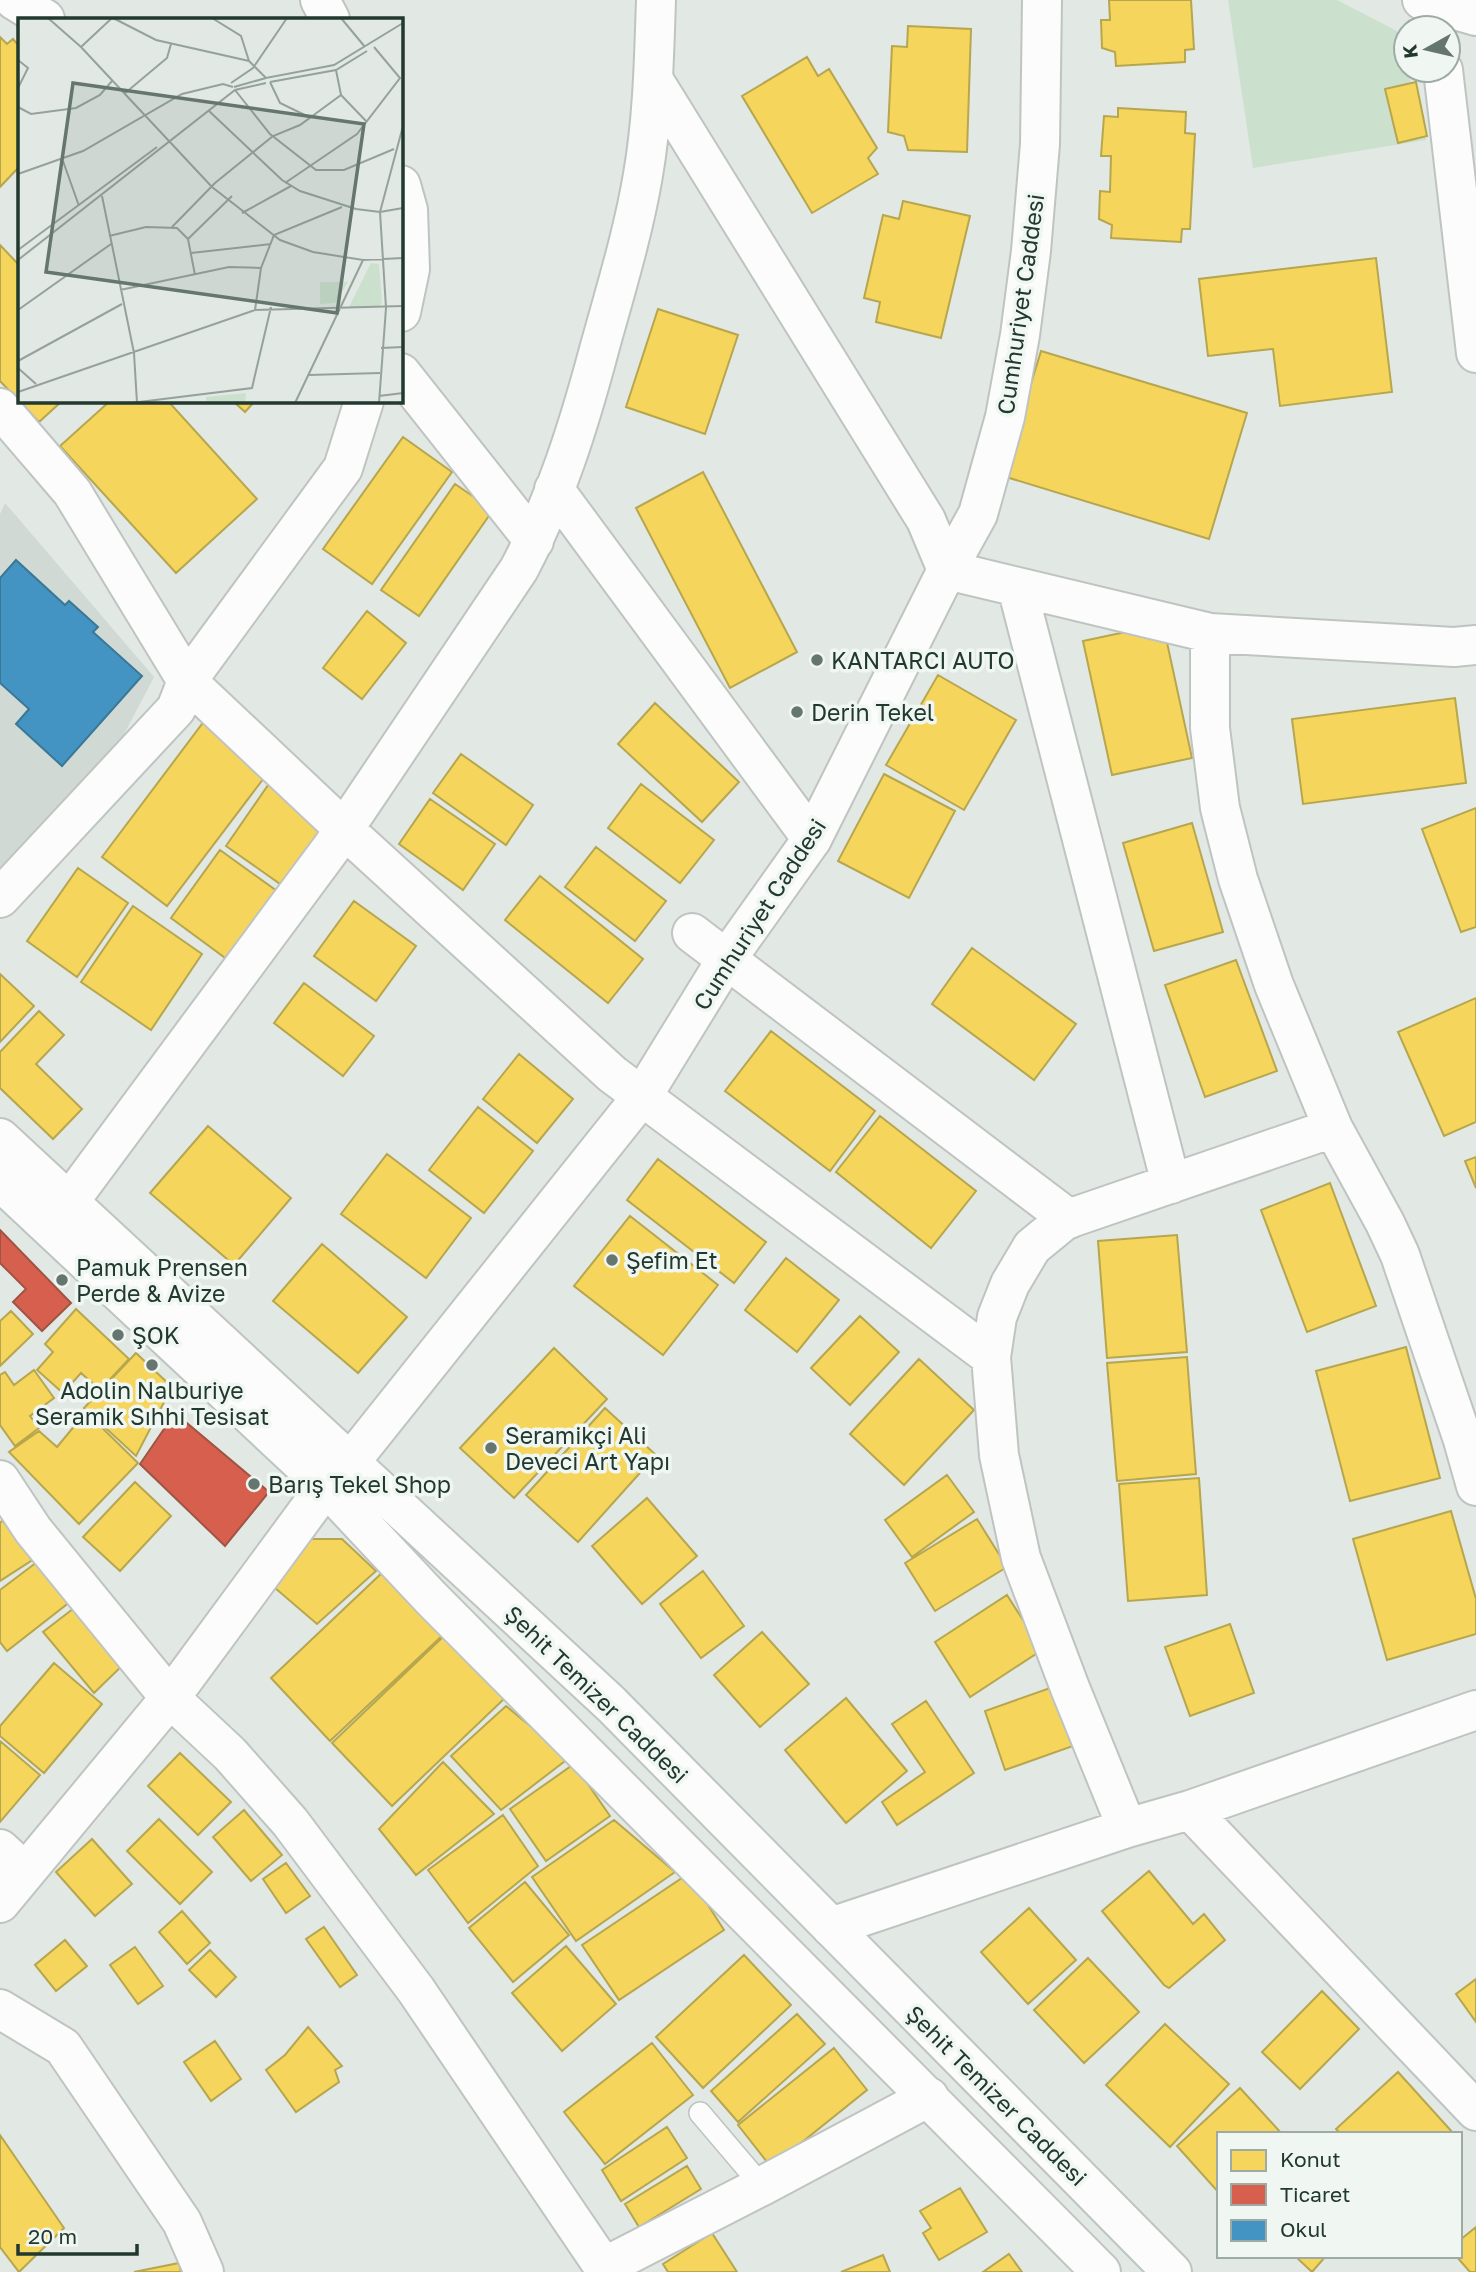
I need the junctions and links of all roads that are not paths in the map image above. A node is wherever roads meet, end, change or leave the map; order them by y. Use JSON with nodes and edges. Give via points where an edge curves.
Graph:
{"nodes":[{"id":1,"x":14,"y":0,"type":"edge"},
{"id":2,"x":320,"y":0,"type":"edge"},
{"id":3,"x":656,"y":0,"type":"edge"},
{"id":4,"x":1042,"y":0,"type":"edge"},
{"id":5,"x":1433,"y":8,"type":"edge"},
{"id":6,"x":1476,"y":16,"type":"edge"},
{"id":7,"x":43,"y":18,"type":"edge"},
{"id":8,"x":329,"y":18,"type":"edge"},
{"id":9,"x":653,"y":79,"type":"junction"},
{"id":10,"x":1445,"y":84,"type":"edge"},
{"id":11,"x":402,"y":189,"type":"edge"},
{"id":12,"x":402,"y":307,"type":"edge"},
{"id":13,"x":1476,"y":353,"type":"edge"},
{"id":14,"x":402,"y":374,"type":"edge"},
{"id":15,"x":364,"y":402,"type":"edge"},
{"id":16,"x":3,"y":421,"type":"edge"},
{"id":17,"x":554,"y":489,"type":"junction"},
{"id":18,"x":534,"y":541,"type":"junction"},
{"id":19,"x":947,"y":570,"type":"junction"},
{"id":20,"x":1017,"y":587,"type":"junction"},
{"id":21,"x":1210,"y":633,"type":"junction"},
{"id":22,"x":1476,"y":645,"type":"edge"},
{"id":23,"x":187,"y":681,"type":"junction"},
{"id":24,"x":344,"y":829,"type":"junction"},
{"id":25,"x":812,"y":839,"type":"junction"},
{"id":26,"x":0,"y":898,"type":"edge"},
{"id":27,"x":692,"y":933,"type":"dead end"},
{"id":28,"x":726,"y":960,"type":"junction"},
{"id":29,"x":643,"y":1095,"type":"junction"},
{"id":30,"x":1332,"y":1128,"type":"junction"},
{"id":31,"x":0,"y":1138,"type":"edge"},
{"id":32,"x":0,"y":1181,"type":"edge"},
{"id":33,"x":1171,"y":1184,"type":"junction"},
{"id":34,"x":69,"y":1202,"type":"junction"},
{"id":35,"x":1069,"y":1219,"type":"junction"},
{"id":36,"x":990,"y":1357,"type":"junction"},
{"id":37,"x":339,"y":1473,"type":"junction"},
{"id":38,"x":0,"y":1480,"type":"edge"},
{"id":39,"x":1476,"y":1486,"type":"edge"},
{"id":40,"x":170,"y":1698,"type":"junction"},
{"id":41,"x":1476,"y":1710,"type":"edge"},
{"id":42,"x":1190,"y":1810,"type":"junction"},
{"id":43,"x":1127,"y":1828,"type":"junction"},
{"id":44,"x":12,"y":1861,"type":"edge"},
{"id":45,"x":0,"y":1903,"type":"edge"},
{"id":46,"x":831,"y":1927,"type":"junction"},
{"id":47,"x":0,"y":2009,"type":"edge"},
{"id":48,"x":929,"y":2097,"type":"junction"},
{"id":49,"x":1476,"y":2111,"type":"edge"},
{"id":50,"x":700,"y":2113,"type":"dead end"},
{"id":51,"x":762,"y":2186,"type":"junction"},
{"id":52,"x":605,"y":2270,"type":"edge"},
{"id":53,"x":204,"y":2272,"type":"edge"},
{"id":54,"x":1101,"y":2272,"type":"edge"},
{"id":55,"x":1172,"y":2272,"type":"edge"}],
"edges":[{"from":1,"to":7,"type":"street"},
{"from":2,"to":8,"type":"street"},
{"from":3,"to":9,"type":"street"},
{"from":4,"to":19,"type":"street","name":"Cumhuriyet Caddesi","via":[[1040,144],[1020,335],[1005,417],[978,514]]},
{"from":5,"to":6,"type":"street"},
{"from":9,"to":17,"type":"street","via":[[643,175],[622,268],[580,419]]},
{"from":9,"to":19,"type":"street","via":[[926,520]]},
{"from":10,"to":13,"type":"street"},
{"from":11,"to":12,"type":"street","via":[[408,210],[410,269]]},
{"from":14,"to":18,"type":"street"},
{"from":15,"to":23,"type":"street","via":[[343,468]]},
{"from":16,"to":23,"type":"street","via":[[72,492]]},
{"from":17,"to":18,"type":"street"},
{"from":17,"to":25,"type":"street"},
{"from":18,"to":24,"type":"street"},
{"from":19,"to":20,"type":"street"},
{"from":19,"to":25,"type":"street","name":"Cumhuriyet Caddesi"},
{"from":20,"to":21,"type":"street"},
{"from":20,"to":33,"type":"street"},
{"from":21,"to":22,"type":"street","via":[[1454,648]]},
{"from":21,"to":30,"type":"street","via":[[1210,728],[1220,808],[1237,879]]},
{"from":23,"to":24,"type":"street"},
{"from":23,"to":26,"type":"street","via":[[176,709]]},
{"from":24,"to":29,"type":"street","via":[[612,1074]]},
{"from":24,"to":34,"type":"street"},
{"from":25,"to":28,"type":"street","name":"Cumhuriyet Caddesi"},
{"from":27,"to":28,"type":"street"},
{"from":28,"to":29,"type":"street","name":"Cumhuriyet Caddesi"},
{"from":28,"to":35,"type":"street"},
{"from":29,"to":36,"type":"street"},
{"from":29,"to":37,"type":"street","name":"Cumhuriyet Caddesi"},
{"from":30,"to":33,"type":"street"},
{"from":30,"to":39,"type":"street","via":[[1400,1255]]},
{"from":31,"to":34,"type":"street","name":"Şehit Temizer Caddesi"},
{"from":32,"to":37,"type":"street","name":"Şehit Temizer Caddesi"},
{"from":33,"to":35,"type":"street"},
{"from":34,"to":37,"type":"street","name":"Şehit Temizer Caddesi"},
{"from":35,"to":36,"type":"street","via":[[1032,1247],[1010,1284],[997,1317]]},
{"from":36,"to":43,"type":"street","via":[[999,1455],[1021,1558]]},
{"from":37,"to":40,"type":"street","name":"Cumhuriyet Caddesi"},
{"from":37,"to":46,"type":"street","name":"Şehit Temizer Caddesi","via":[[611,1704]]},
{"from":37,"to":48,"type":"street","name":"Şehit Temizer Caddesi","via":[[431,1598]]},
{"from":38,"to":40,"type":"street","via":[[33,1530]]},
{"from":40,"to":44,"type":"street","name":"Cumhuriyet Caddesi"},
{"from":40,"to":52,"type":"street","via":[[230,1754],[290,1822],[416,1990]]},
{"from":41,"to":42,"type":"street"},
{"from":42,"to":43,"type":"street"},
{"from":42,"to":49,"type":"street"},
{"from":43,"to":46,"type":"street"},
{"from":44,"to":45,"type":"street","name":"Cumhuriyet Caddesi"},
{"from":46,"to":55,"type":"street","name":"Şehit Temizer Caddesi"},
{"from":47,"to":53,"type":"street","via":[[63,2047],[182,2222]]},
{"from":48,"to":51,"type":"street"},
{"from":48,"to":54,"type":"street","name":"Şehit Temizer Caddesi"},
{"from":50,"to":51,"type":"lane"},
{"from":51,"to":52,"type":"street"}]}
